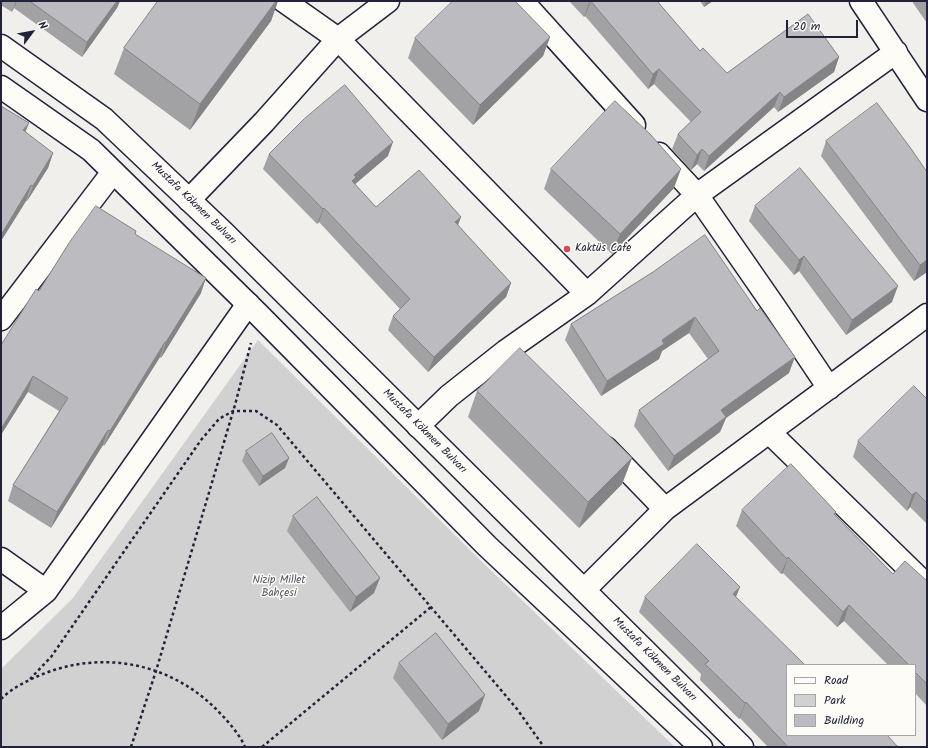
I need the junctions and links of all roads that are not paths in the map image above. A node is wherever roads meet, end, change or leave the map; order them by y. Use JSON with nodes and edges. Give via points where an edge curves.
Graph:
{"nodes":[{"id":1,"x":284,"y":1,"type":"edge"},
{"id":2,"x":388,"y":1,"type":"edge"},
{"id":3,"x":522,"y":1,"type":"edge"},
{"id":4,"x":861,"y":1,"type":"edge"},
{"id":5,"x":338,"y":40,"type":"junction"},
{"id":6,"x":1,"y":46,"type":"edge"},
{"id":7,"x":896,"y":52,"type":"junction"},
{"id":8,"x":1,"y":87,"type":"edge"},
{"id":9,"x":927,"y":100,"type":"edge"},
{"id":10,"x":113,"y":172,"type":"junction"},
{"id":11,"x":697,"y":195,"type":"junction"},
{"id":12,"x":189,"y":200,"type":"junction"},
{"id":13,"x":587,"y":294,"type":"junction"},
{"id":14,"x":253,"y":309,"type":"junction"},
{"id":15,"x":927,"y":315,"type":"edge"},
{"id":16,"x":1,"y":319,"type":"edge"},
{"id":17,"x":506,"y":351,"type":"junction"},
{"id":18,"x":523,"y":367,"type":"edge"},
{"id":19,"x":828,"y":388,"type":"junction"},
{"id":20,"x":418,"y":426,"type":"junction"},
{"id":21,"x":590,"y":432,"type":"edge"},
{"id":22,"x":769,"y":432,"type":"junction"},
{"id":23,"x":665,"y":509,"type":"junction"},
{"id":24,"x":1,"y":559,"type":"edge"},
{"id":25,"x":927,"y":586,"type":"edge"},
{"id":26,"x":584,"y":590,"type":"junction"},
{"id":27,"x":46,"y":591,"type":"junction"},
{"id":28,"x":1,"y":628,"type":"edge"},
{"id":29,"x":701,"y":747,"type":"edge"},
{"id":30,"x":742,"y":747,"type":"edge"}],
"edges":[{"from":1,"to":5,"type":"street"},
{"from":2,"to":5,"type":"street"},
{"from":3,"to":11,"type":"street"},
{"from":4,"to":7,"type":"street"},
{"from":5,"to":12,"type":"street"},
{"from":5,"to":13,"type":"street"},
{"from":6,"to":12,"type":"street","name":"Mustafa Kökmen Bulvarı","via":[[104,119]]},
{"from":7,"to":9,"type":"street"},
{"from":7,"to":11,"type":"street"},
{"from":8,"to":10,"type":"street","via":[[91,150]]},
{"from":10,"to":14,"type":"street"},
{"from":10,"to":16,"type":"street"},
{"from":11,"to":13,"type":"street"},
{"from":11,"to":19,"type":"street"},
{"from":12,"to":20,"type":"street","name":"Mustafa Kökmen Bulvarı"},
{"from":13,"to":17,"type":"street"},
{"from":14,"to":27,"type":"street"},
{"from":14,"to":29,"type":"street","via":[[487,546]]},
{"from":15,"to":19,"type":"street"},
{"from":17,"to":18,"type":"street"},
{"from":17,"to":20,"type":"street","via":[[449,396]]},
{"from":19,"to":22,"type":"street"},
{"from":20,"to":26,"type":"street","name":"Mustafa Kökmen Bulvarı"},
{"from":21,"to":23,"type":"street"},
{"from":22,"to":23,"type":"street"},
{"from":22,"to":25,"type":"street"},
{"from":23,"to":26,"type":"street"},
{"from":24,"to":27,"type":"street"},
{"from":26,"to":30,"type":"street","name":"Mustafa Kökmen Bulvarı"},
{"from":27,"to":28,"type":"street"}]}
